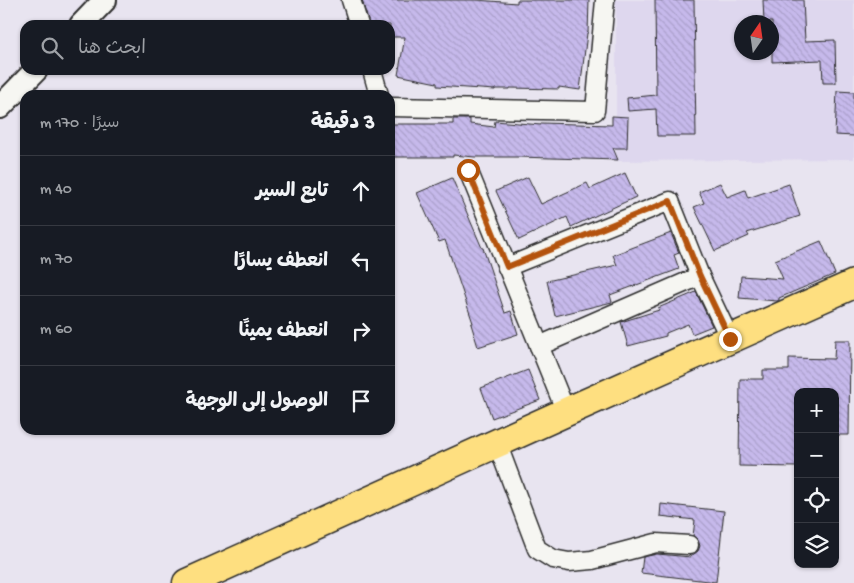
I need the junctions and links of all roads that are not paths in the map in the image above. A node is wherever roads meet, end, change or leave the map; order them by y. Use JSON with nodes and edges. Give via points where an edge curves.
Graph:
{"nodes":[{"id":1,"x":105,"y":0,"type":"edge"},
{"id":2,"x":351,"y":0,"type":"edge"},
{"id":3,"x":605,"y":0,"type":"edge"},
{"id":4,"x":86,"y":20,"type":"edge"},
{"id":5,"x":357,"y":20,"type":"edge"},
{"id":6,"x":31,"y":75,"type":"edge"},
{"id":7,"x":373,"y":75,"type":"edge"},
{"id":8,"x":378,"y":90,"type":"edge"},
{"id":9,"x":0,"y":107,"type":"edge"},
{"id":10,"x":395,"y":107,"type":"edge"},
{"id":11,"x":468,"y":170,"type":"dead end"},
{"id":12,"x":507,"y":267,"type":"junction"},
{"id":13,"x":700,"y":276,"type":"junction"},
{"id":14,"x":854,"y":284,"type":"edge"},
{"id":15,"x":730,"y":339,"type":"junction"},
{"id":16,"x":539,"y":346,"type":"junction"},
{"id":17,"x":566,"y":412,"type":"junction"},
{"id":18,"x":497,"y":443,"type":"junction"},
{"id":19,"x":689,"y":545,"type":"dead end"},
{"id":20,"x":187,"y":583,"type":"edge"}],
"edges":[{"from":1,"to":4,"type":"street"},
{"from":2,"to":5,"type":"street"},
{"from":3,"to":10,"type":"street","via":[[595,111]]},
{"from":6,"to":9,"type":"street"},
{"from":7,"to":8,"type":"street"},
{"from":11,"to":12,"type":"street"},
{"from":12,"to":13,"type":"street","via":[[670,201]]},
{"from":12,"to":16,"type":"street"},
{"from":13,"to":15,"type":"street"},
{"from":13,"to":16,"type":"street"},
{"from":14,"to":15,"type":"main road"},
{"from":15,"to":17,"type":"main road"},
{"from":16,"to":17,"type":"street"},
{"from":17,"to":18,"type":"main road"},
{"from":18,"to":19,"type":"street","via":[[537,549],[553,559],[569,562],[592,560],[656,543]]},
{"from":18,"to":20,"type":"main road"}]}
